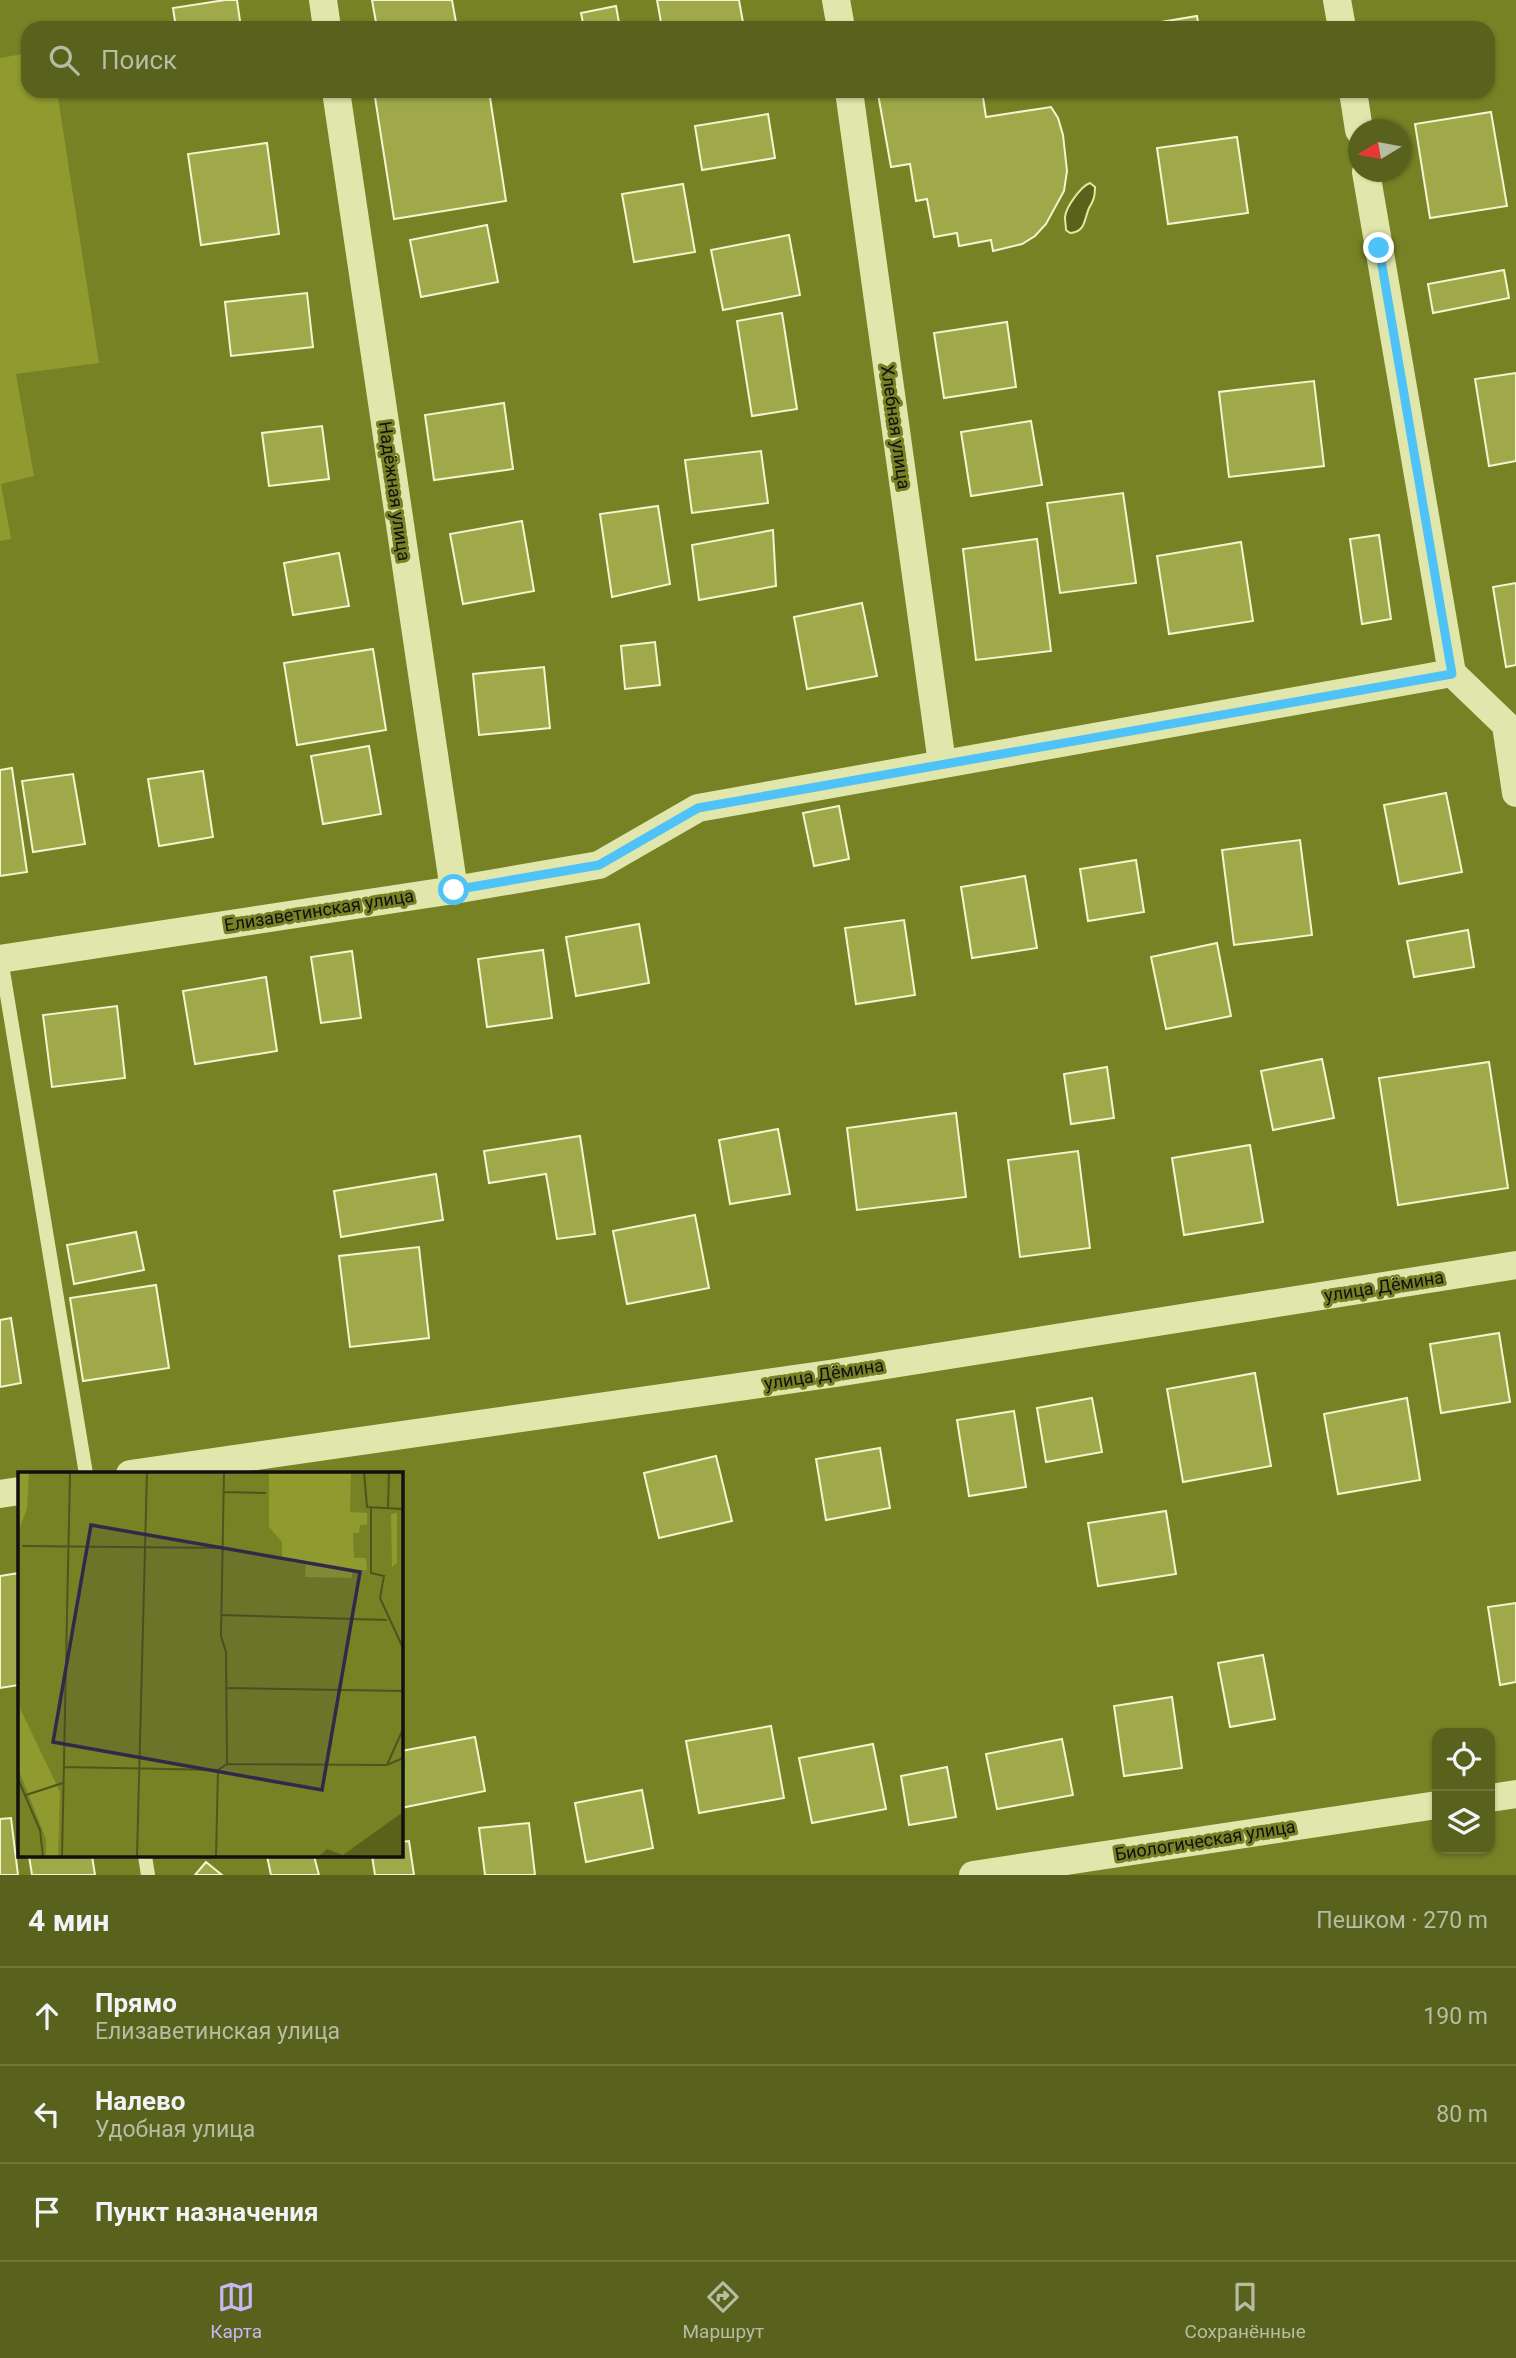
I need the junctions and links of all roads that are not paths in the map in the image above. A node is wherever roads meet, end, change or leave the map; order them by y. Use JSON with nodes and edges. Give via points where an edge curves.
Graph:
{"nodes":[{"id":1,"x":323,"y":0,"type":"edge"},
{"id":2,"x":836,"y":0,"type":"edge"},
{"id":3,"x":1337,"y":0,"type":"edge"},
{"id":4,"x":326,"y":21,"type":"edge"},
{"id":5,"x":840,"y":21,"type":"edge"},
{"id":6,"x":1341,"y":21,"type":"edge"},
{"id":7,"x":337,"y":98,"type":"edge"},
{"id":8,"x":850,"y":98,"type":"edge"},
{"id":9,"x":1354,"y":98,"type":"edge"},
{"id":10,"x":1357,"y":119,"type":"edge"},
{"id":11,"x":1368,"y":182,"type":"edge"},
{"id":12,"x":1452,"y":674,"type":"junction"},
{"id":13,"x":1511,"y":724,"type":"edge"},
{"id":14,"x":942,"y":763,"type":"junction"},
{"id":15,"x":1516,"y":793,"type":"edge"},
{"id":16,"x":454,"y":890,"type":"junction"},
{"id":17,"x":1,"y":959,"type":"edge"},
{"id":18,"x":1516,"y":1265,"type":"edge"},
{"id":19,"x":86,"y":1472,"type":"edge"},
{"id":20,"x":144,"y":1472,"type":"edge"},
{"id":21,"x":18,"y":1491,"type":"edge"},
{"id":22,"x":0,"y":1493,"type":"edge"},
{"id":23,"x":1516,"y":1794,"type":"edge"},
{"id":24,"x":1495,"y":1797,"type":"edge"},
{"id":25,"x":1432,"y":1806,"type":"edge"},
{"id":26,"x":145,"y":1857,"type":"edge"},
{"id":27,"x":148,"y":1875,"type":"edge"},
{"id":28,"x":973,"y":1875,"type":"edge"}],
"edges":[{"from":1,"to":4,"type":"street"},
{"from":2,"to":5,"type":"street"},
{"from":3,"to":6,"type":"street"},
{"from":7,"to":16,"type":"street","name":"Надёжная улица"},
{"from":8,"to":14,"type":"street","name":"Хлебная улица"},
{"from":9,"to":10,"type":"street"},
{"from":11,"to":12,"type":"street"},
{"from":12,"to":13,"type":"street"},
{"from":12,"to":14,"type":"street","name":"Елизаветинская улица"},
{"from":13,"to":15,"type":"street"},
{"from":14,"to":16,"type":"street","name":"Елизаветинская улица","via":[[698,808],[599,865]]},
{"from":16,"to":17,"type":"street","name":"Елизаветинская улица"},
{"from":17,"to":19,"type":"lane"},
{"from":18,"to":20,"type":"street","name":"улица Дёмина","via":[[836,1373]]},
{"from":21,"to":22,"type":"street"},
{"from":23,"to":24,"type":"street"},
{"from":25,"to":28,"type":"street","name":"Биологическая улица"},
{"from":26,"to":27,"type":"lane"}]}
